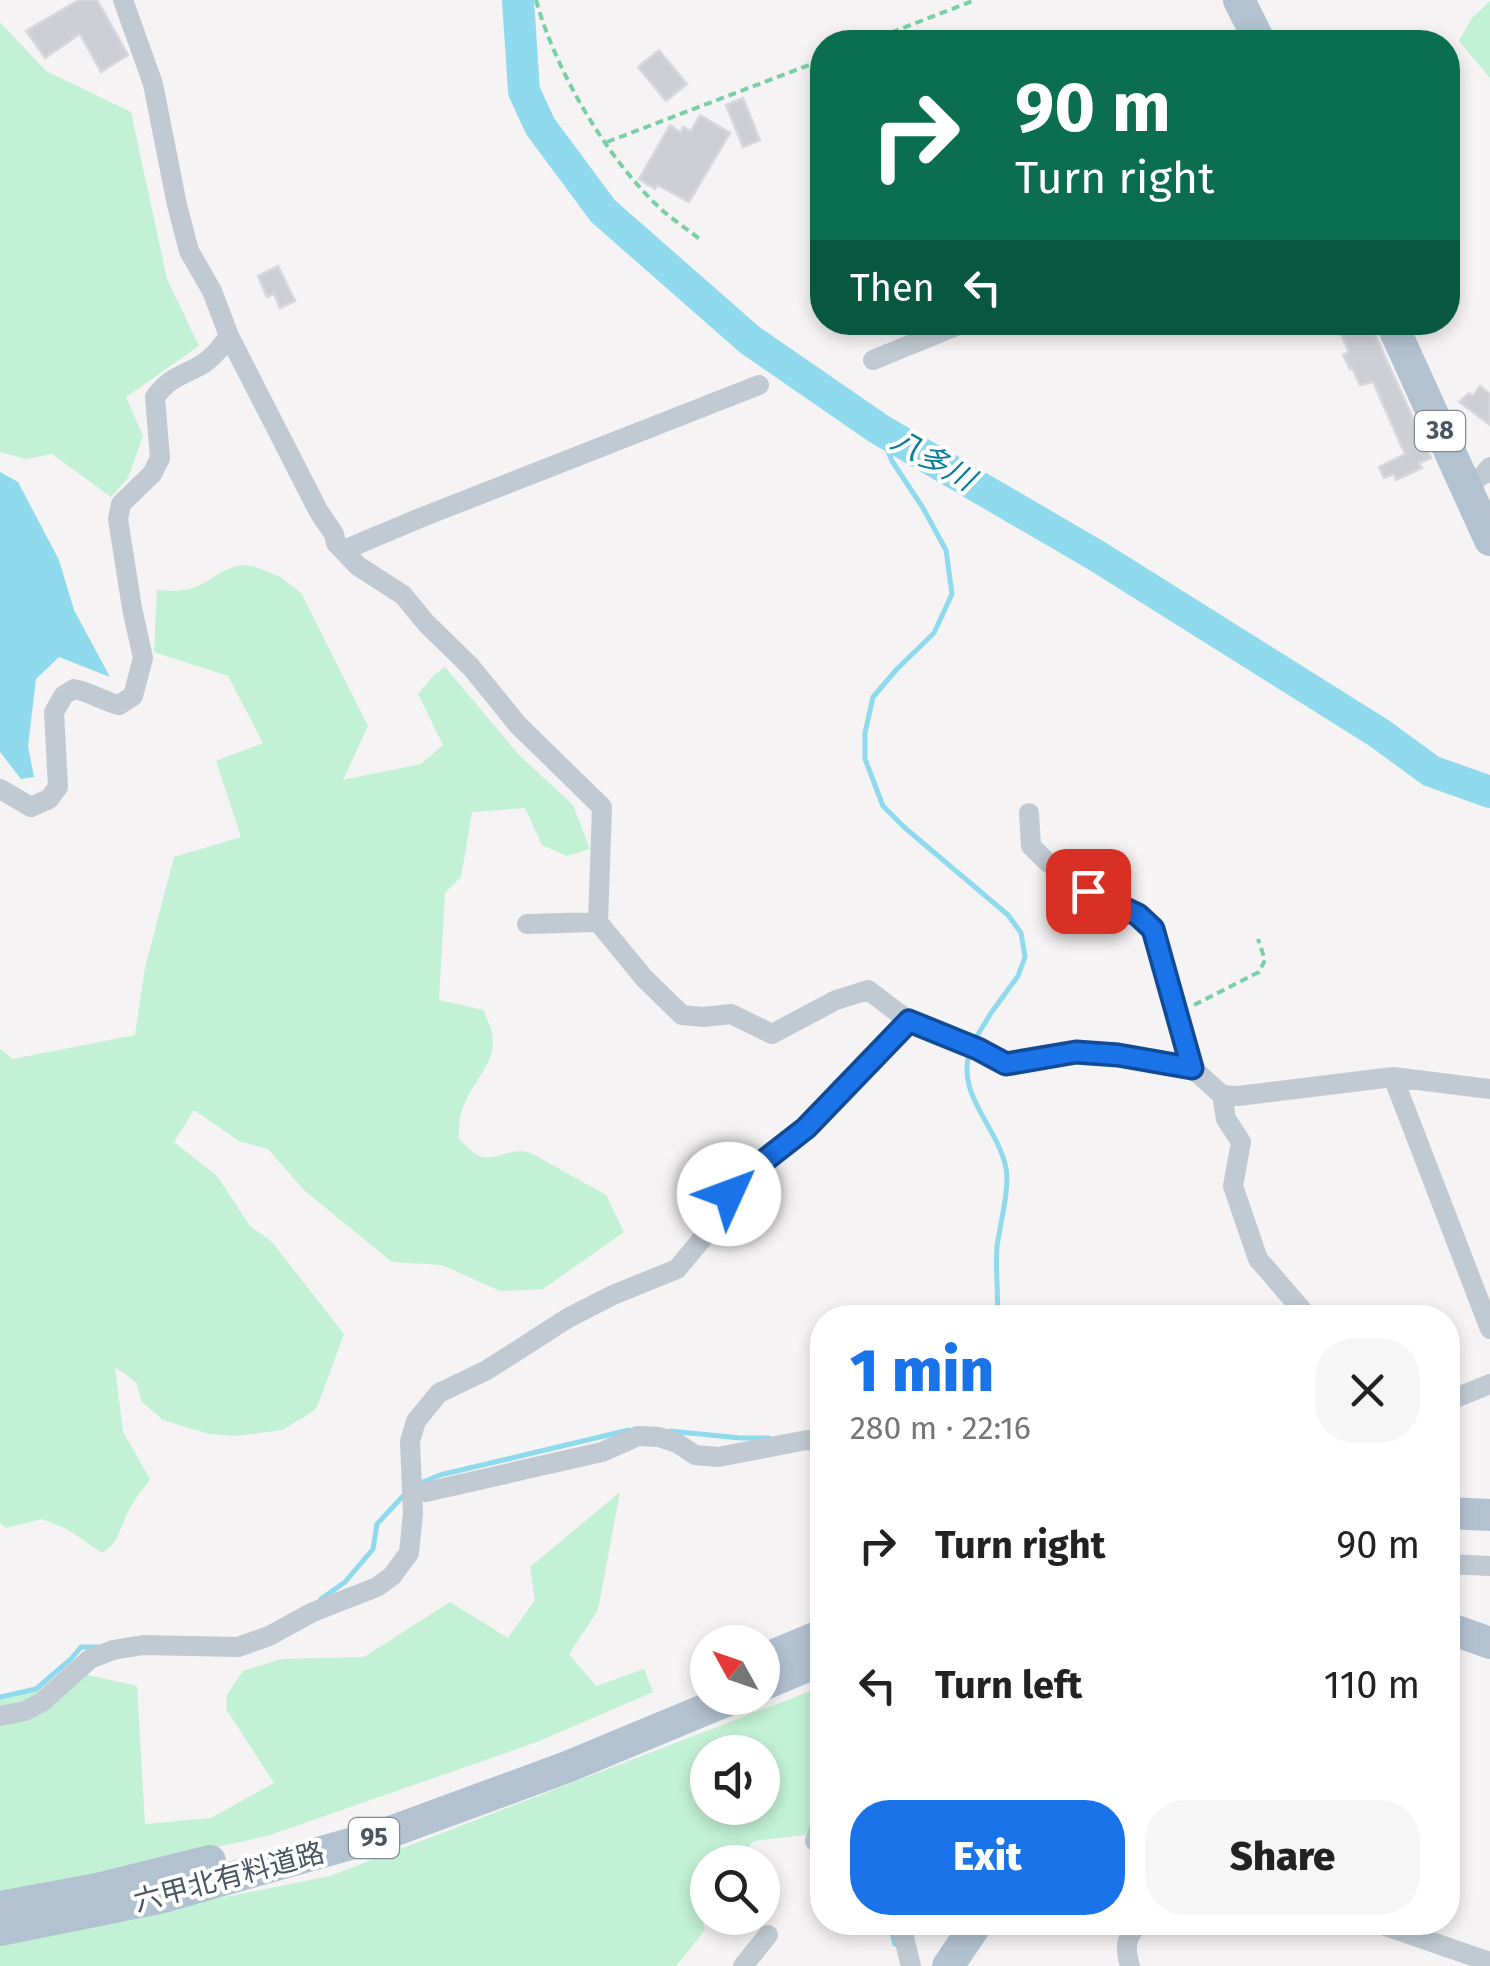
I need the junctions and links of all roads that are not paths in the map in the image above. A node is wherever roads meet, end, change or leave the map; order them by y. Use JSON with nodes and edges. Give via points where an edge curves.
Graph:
{"nodes":[{"id":1,"x":123,"y":0,"type":"edge"},
{"id":2,"x":1239,"y":0,"type":"edge"},
{"id":3,"x":1254,"y":30,"type":"edge"},
{"id":4,"x":934,"y":335,"type":"edge"},
{"id":5,"x":1399,"y":335,"type":"edge"},
{"id":6,"x":229,"y":336,"type":"junction"},
{"id":7,"x":873,"y":360,"type":"dead end"},
{"id":8,"x":759,"y":385,"type":"dead end"},
{"id":9,"x":1477,"y":476,"type":"edge"},
{"id":10,"x":1490,"y":540,"type":"edge"},
{"id":11,"x":344,"y":550,"type":"junction"},
{"id":12,"x":0,"y":789,"type":"edge"},
{"id":13,"x":1030,"y":813,"type":"dead end"},
{"id":14,"x":598,"y":922,"type":"junction"},
{"id":15,"x":527,"y":924,"type":"dead end"},
{"id":16,"x":909,"y":1021,"type":"junction"},
{"id":17,"x":1192,"y":1068,"type":"junction"},
{"id":18,"x":1393,"y":1077,"type":"junction"},
{"id":19,"x":1490,"y":1089,"type":"edge"},
{"id":20,"x":1222,"y":1096,"type":"junction"},
{"id":21,"x":1297,"y":1305,"type":"edge"},
{"id":22,"x":1490,"y":1329,"type":"edge"},
{"id":23,"x":1490,"y":1384,"type":"edge"},
{"id":24,"x":1460,"y":1396,"type":"edge"},
{"id":25,"x":810,"y":1440,"type":"edge"},
{"id":26,"x":426,"y":1492,"type":"dead end"},
{"id":27,"x":1460,"y":1493,"type":"edge"},
{"id":28,"x":1490,"y":1494,"type":"edge"},
{"id":29,"x":1460,"y":1514,"type":"edge"},
{"id":30,"x":1490,"y":1515,"type":"edge"},
{"id":31,"x":1460,"y":1565,"type":"edge"},
{"id":32,"x":1490,"y":1566,"type":"edge"},
{"id":33,"x":1460,"y":1632,"type":"edge"},
{"id":34,"x":810,"y":1639,"type":"edge"},
{"id":35,"x":1490,"y":1643,"type":"edge"},
{"id":36,"x":780,"y":1652,"type":"edge"},
{"id":37,"x":810,"y":1665,"type":"edge"},
{"id":38,"x":780,"y":1678,"type":"edge"},
{"id":39,"x":690,"y":1693,"type":"edge"},
{"id":40,"x":692,"y":1715,"type":"edge"},
{"id":41,"x":0,"y":1716,"type":"edge"},
{"id":42,"x":0,"y":1907,"type":"edge"},
{"id":43,"x":0,"y":1930,"type":"edge"},
{"id":44,"x":904,"y":1935,"type":"edge"},
{"id":45,"x":969,"y":1935,"type":"edge"},
{"id":46,"x":1129,"y":1935,"type":"edge"},
{"id":47,"x":1412,"y":1935,"type":"edge"},
{"id":48,"x":768,"y":1936,"type":"dead end"},
{"id":49,"x":1490,"y":1962,"type":"edge"},
{"id":50,"x":743,"y":1966,"type":"edge"},
{"id":51,"x":912,"y":1966,"type":"edge"},
{"id":52,"x":948,"y":1966,"type":"edge"},
{"id":53,"x":1130,"y":1966,"type":"edge"}],
"edges":[{"from":1,"to":6,"type":"street","via":[[153,84],[189,252]]},
{"from":2,"to":3,"type":"main road"},
{"from":4,"to":7,"type":"street"},
{"from":5,"to":9,"type":"main road","number":"38"},
{"from":6,"to":11,"type":"street"},
{"from":6,"to":12,"type":"street","via":[[204,363],[167,381],[154,397],[160,458],[121,504],[122,558],[143,658],[133,696],[119,705],[74,689],[64,695],[54,712],[58,787],[31,806]]},
{"from":8,"to":11,"type":"street"},
{"from":9,"to":10,"type":"main road","number":"38"},
{"from":11,"to":14,"type":"street","via":[[403,594],[602,807]]},
{"from":13,"to":17,"type":"street","via":[[1031,846],[1048,863],[1153,929]]},
{"from":14,"to":15,"type":"street"},
{"from":14,"to":16,"type":"street","via":[[682,1015],[731,1014],[772,1034],[868,990]]},
{"from":16,"to":17,"type":"street","via":[[1006,1064],[1076,1052]]},
{"from":16,"to":41,"type":"street","via":[[806,1128],[742,1178],[677,1268],[568,1318],[439,1394],[410,1441],[410,1553],[392,1576],[238,1646],[113,1650],[90,1660],[42,1702]]},
{"from":17,"to":20,"type":"street"},
{"from":18,"to":19,"type":"street"},
{"from":18,"to":20,"type":"street"},
{"from":18,"to":22,"type":"street"},
{"from":20,"to":21,"type":"street","via":[[1226,1119],[1241,1142],[1233,1186],[1258,1259]]},
{"from":23,"to":24,"type":"street"},
{"from":25,"to":26,"type":"street","via":[[718,1457],[638,1436],[602,1452]]},
{"from":27,"to":28,"type":"main road"},
{"from":29,"to":30,"type":"main road"},
{"from":31,"to":32,"type":"street"},
{"from":33,"to":35,"type":"main road"},
{"from":34,"to":36,"type":"main road"},
{"from":37,"to":38,"type":"main road"},
{"from":39,"to":42,"type":"main road","name":"六甲北有料道路","number":"95","via":[[394,1808],[250,1852]]},
{"from":40,"to":43,"type":"main road","name":"六甲北有料道路","number":"95","via":[[382,1835],[159,1898]]},
{"from":44,"to":51,"type":"street"},
{"from":45,"to":52,"type":"main road"},
{"from":46,"to":53,"type":"street"},
{"from":47,"to":49,"type":"street"},
{"from":48,"to":50,"type":"street"}]}
